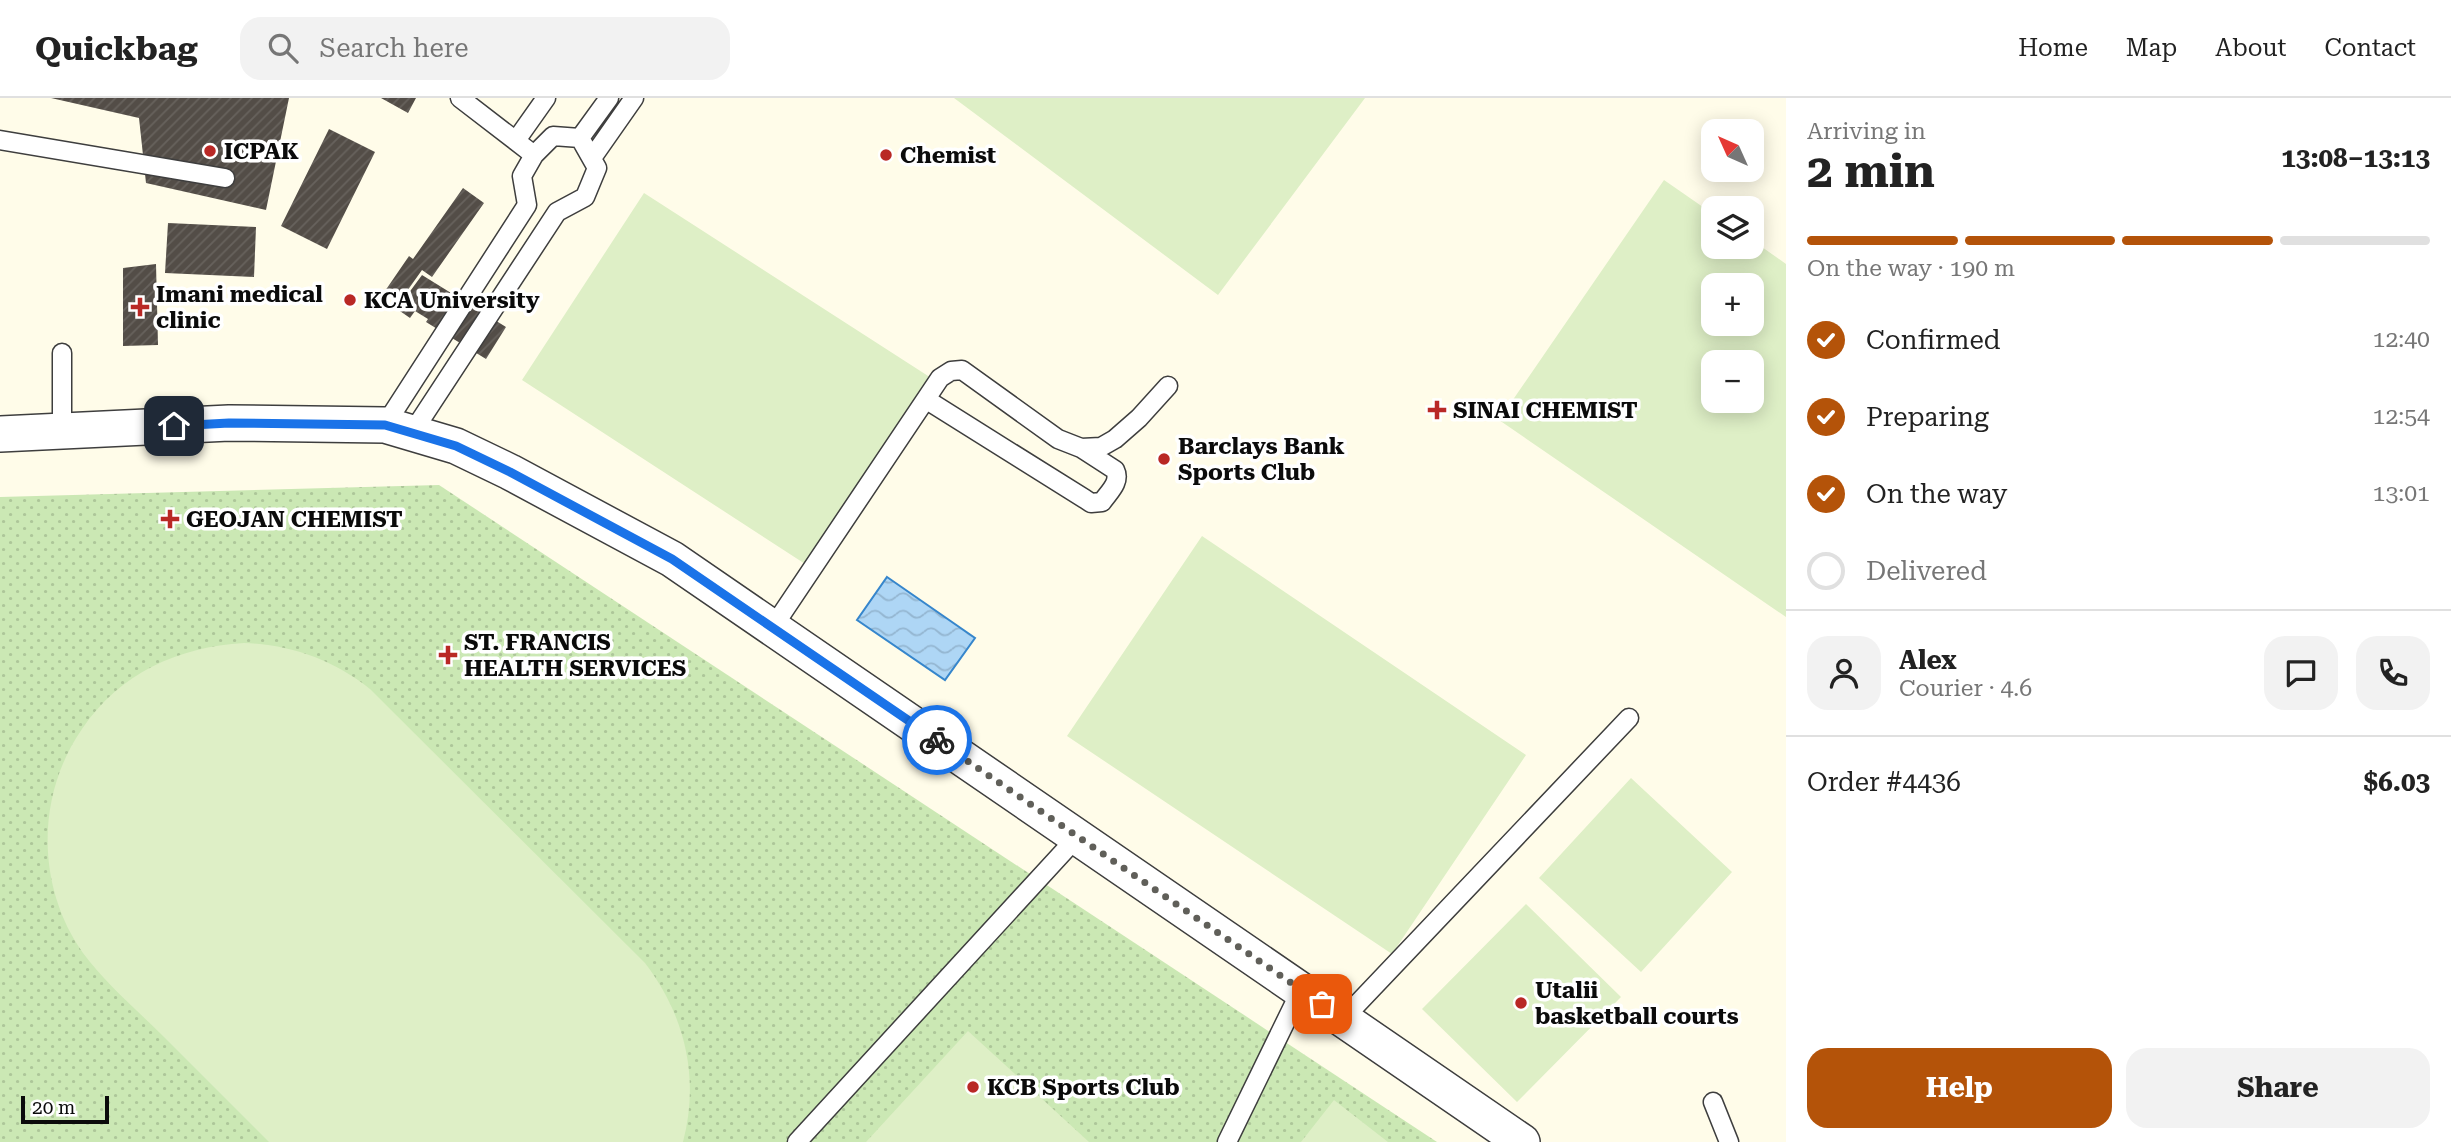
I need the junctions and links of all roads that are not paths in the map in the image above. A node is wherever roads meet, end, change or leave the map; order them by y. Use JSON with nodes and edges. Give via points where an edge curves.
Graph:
{"nodes":[{"id":1,"x":460,"y":98,"type":"edge"},
{"id":2,"x":546,"y":98,"type":"edge"},
{"id":3,"x":609,"y":98,"type":"edge"},
{"id":4,"x":635,"y":98,"type":"edge"},
{"id":5,"x":580,"y":138,"type":"junction"},
{"id":6,"x":517,"y":139,"type":"junction"},
{"id":7,"x":0,"y":140,"type":"edge"},
{"id":8,"x":534,"y":155,"type":"junction"},
{"id":9,"x":592,"y":158,"type":"junction"},
{"id":10,"x":225,"y":178,"type":"dead end"},
{"id":11,"x":527,"y":205,"type":"junction"},
{"id":12,"x":557,"y":212,"type":"junction"},
{"id":13,"x":62,"y":353,"type":"dead end"},
{"id":14,"x":1168,"y":386,"type":"dead end"},
{"id":15,"x":927,"y":400,"type":"junction"},
{"id":16,"x":398,"y":429,"type":"junction"},
{"id":17,"x":62,"y":431,"type":"junction"},
{"id":18,"x":0,"y":434,"type":"edge"},
{"id":19,"x":1081,"y":448,"type":"junction"},
{"id":20,"x":773,"y":627,"type":"junction"},
{"id":21,"x":1629,"y":718,"type":"dead end"},
{"id":22,"x":1079,"y":836,"type":"junction"},
{"id":23,"x":1301,"y":990,"type":"junction"},
{"id":24,"x":1343,"y":1019,"type":"junction"},
{"id":25,"x":1713,"y":1102,"type":"dead end"},
{"id":26,"x":797,"y":1142,"type":"edge"},
{"id":27,"x":1227,"y":1142,"type":"edge"},
{"id":28,"x":1522,"y":1142,"type":"edge"},
{"id":29,"x":1729,"y":1142,"type":"edge"}],
"edges":[{"from":1,"to":6,"type":"lane"},
{"from":2,"to":6,"type":"lane"},
{"from":3,"to":5,"type":"lane"},
{"from":4,"to":9,"type":"lane"},
{"from":5,"to":8,"type":"lane","via":[[554,136]]},
{"from":5,"to":9,"type":"lane"},
{"from":6,"to":8,"type":"lane"},
{"from":7,"to":10,"type":"lane"},
{"from":8,"to":11,"type":"lane","via":[[522,176]]},
{"from":9,"to":12,"type":"lane","via":[[597,168],[585,197]]},
{"from":11,"to":12,"type":"lane"},
{"from":11,"to":16,"type":"lane"},
{"from":12,"to":16,"type":"lane"},
{"from":13,"to":17,"type":"lane"},
{"from":14,"to":19,"type":"lane","via":[[1115,439],[1101,447]]},
{"from":15,"to":19,"type":"lane","via":[[940,378],[962,370],[1058,439]]},
{"from":15,"to":19,"type":"lane","via":[[1091,503],[1102,502],[1118,475]]},
{"from":15,"to":20,"type":"lane"},
{"from":16,"to":17,"type":"street","via":[[229,423]]},
{"from":16,"to":20,"type":"street","via":[[456,446],[660,553]]},
{"from":17,"to":18,"type":"street"},
{"from":20,"to":22,"type":"street"},
{"from":21,"to":24,"type":"lane"},
{"from":22,"to":23,"type":"street"},
{"from":22,"to":26,"type":"lane"},
{"from":23,"to":24,"type":"street"},
{"from":23,"to":27,"type":"lane"},
{"from":24,"to":28,"type":"street"},
{"from":25,"to":29,"type":"lane"}]}
